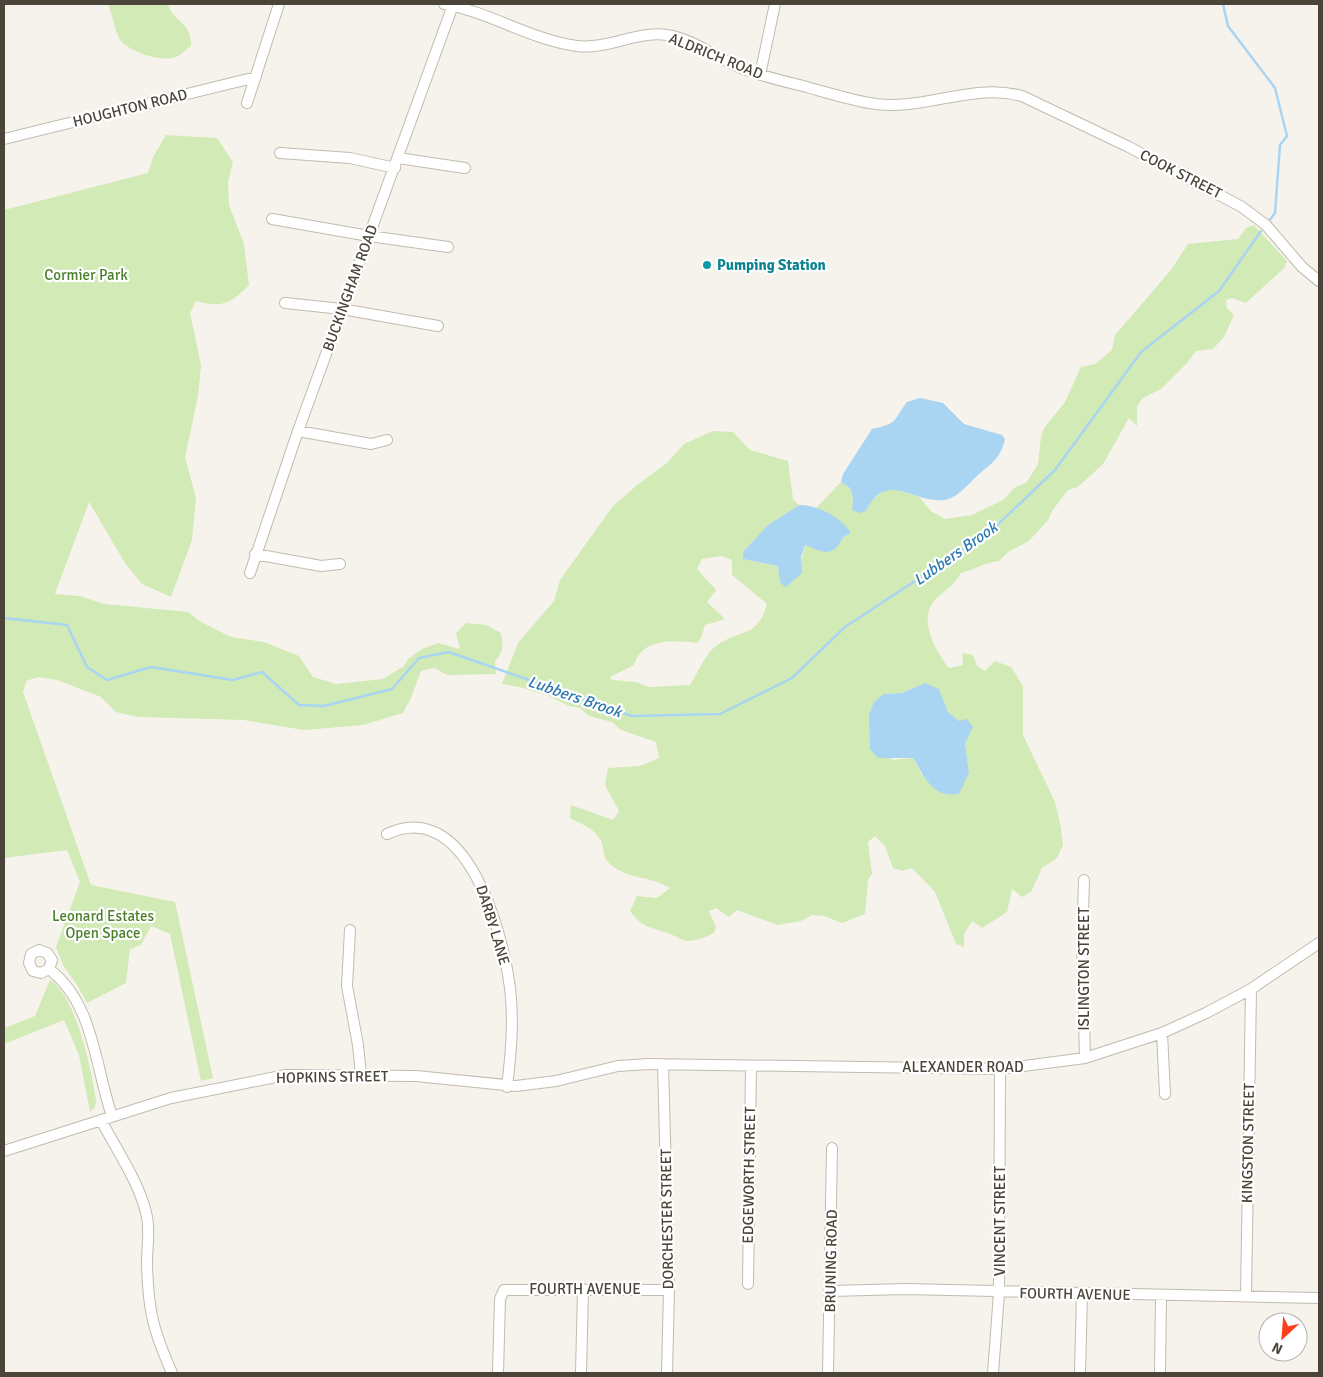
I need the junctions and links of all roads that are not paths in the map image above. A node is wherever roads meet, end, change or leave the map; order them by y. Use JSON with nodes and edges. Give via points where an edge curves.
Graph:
{"nodes":[{"id":1,"x":279,"y":4,"type":"edge"},
{"id":2,"x":775,"y":4,"type":"edge"},
{"id":3,"x":454,"y":5,"type":"edge"},
{"id":4,"x":760,"y":75,"type":"junction"},
{"id":5,"x":256,"y":77,"type":"junction"},
{"id":6,"x":1022,"y":96,"type":"joint"},
{"id":7,"x":246,"y":103,"type":"dead end"},
{"id":8,"x":4,"y":139,"type":"edge"},
{"id":9,"x":280,"y":153,"type":"dead end"},
{"id":10,"x":396,"y":163,"type":"junction"},
{"id":11,"x":464,"y":168,"type":"dead end"},
{"id":12,"x":272,"y":218,"type":"dead end"},
{"id":13,"x":369,"y":236,"type":"junction"},
{"id":14,"x":448,"y":247,"type":"dead end"},
{"id":15,"x":1319,"y":281,"type":"edge"},
{"id":16,"x":285,"y":303,"type":"dead end"},
{"id":17,"x":342,"y":309,"type":"junction"},
{"id":18,"x":438,"y":326,"type":"dead end"},
{"id":19,"x":298,"y":431,"type":"junction"},
{"id":20,"x":387,"y":440,"type":"dead end"},
{"id":21,"x":255,"y":554,"type":"junction"},
{"id":22,"x":340,"y":564,"type":"dead end"},
{"id":23,"x":250,"y":573,"type":"dead end"},
{"id":24,"x":387,"y":834,"type":"dead end"},
{"id":25,"x":1084,"y":880,"type":"dead end"},
{"id":26,"x":350,"y":930,"type":"dead end"},
{"id":27,"x":1319,"y":943,"type":"edge"},
{"id":28,"x":49,"y":969,"type":"dead end"},
{"id":29,"x":1251,"y":989,"type":"junction"},
{"id":30,"x":1162,"y":1033,"type":"junction"},
{"id":31,"x":1085,"y":1058,"type":"junction"},
{"id":32,"x":663,"y":1064,"type":"junction"},
{"id":33,"x":638,"y":1065,"type":"joint"},
{"id":34,"x":751,"y":1066,"type":"junction"},
{"id":35,"x":1000,"y":1069,"type":"junction"},
{"id":36,"x":362,"y":1075,"type":"junction"},
{"id":37,"x":507,"y":1086,"type":"junction"},
{"id":38,"x":1165,"y":1094,"type":"dead end"},
{"id":39,"x":112,"y":1116,"type":"junction"},
{"id":40,"x":101,"y":1120,"type":"junction"},
{"id":41,"x":832,"y":1148,"type":"dead end"},
{"id":42,"x":4,"y":1151,"type":"edge"},
{"id":43,"x":748,"y":1284,"type":"dead end"},
{"id":44,"x":583,"y":1289,"type":"junction"},
{"id":45,"x":669,"y":1290,"type":"junction"},
{"id":46,"x":831,"y":1291,"type":"junction"},
{"id":47,"x":999,"y":1293,"type":"junction"},
{"id":48,"x":1082,"y":1293,"type":"junction"},
{"id":49,"x":1161,"y":1295,"type":"junction"},
{"id":50,"x":1246,"y":1296,"type":"junction"},
{"id":51,"x":1319,"y":1298,"type":"edge"},
{"id":52,"x":172,"y":1373,"type":"edge"},
{"id":53,"x":498,"y":1373,"type":"edge"},
{"id":54,"x":581,"y":1373,"type":"edge"},
{"id":55,"x":667,"y":1373,"type":"edge"},
{"id":56,"x":828,"y":1373,"type":"edge"},
{"id":57,"x":993,"y":1373,"type":"edge"},
{"id":58,"x":1080,"y":1373,"type":"edge"},
{"id":59,"x":1160,"y":1373,"type":"edge"}],
"edges":[{"from":1,"to":5,"type":"street"},
{"from":2,"to":4,"type":"street"},
{"from":3,"to":4,"type":"street","name":"ALDRICH ROAD","via":[[576,46],[593,47],[651,34],[676,36]]},
{"from":3,"to":10,"type":"street","name":"BUCKINGHAM ROAD"},
{"from":4,"to":6,"type":"street","name":"ALDRICH ROAD","via":[[883,105],[981,91]]},
{"from":5,"to":7,"type":"street"},
{"from":5,"to":8,"type":"street","name":"HOUGHTON ROAD"},
{"from":6,"to":15,"type":"street","name":"COOK STREET","via":[[1242,206],[1266,225],[1302,267]]},
{"from":9,"to":10,"type":"street"},
{"from":10,"to":11,"type":"street"},
{"from":10,"to":13,"type":"street","name":"BUCKINGHAM ROAD"},
{"from":12,"to":13,"type":"street"},
{"from":13,"to":14,"type":"street"},
{"from":13,"to":17,"type":"street","name":"BUCKINGHAM ROAD"},
{"from":16,"to":17,"type":"street"},
{"from":17,"to":18,"type":"street"},
{"from":17,"to":19,"type":"street","name":"BUCKINGHAM ROAD"},
{"from":19,"to":20,"type":"street","via":[[371,444]]},
{"from":19,"to":21,"type":"street","name":"BUCKINGHAM ROAD"},
{"from":21,"to":22,"type":"street","via":[[319,566]]},
{"from":21,"to":23,"type":"street","name":"BUCKINGHAM ROAD"},
{"from":24,"to":37,"type":"street","name":"DARBY LANE","via":[[400,827],[411,827],[442,836],[469,861],[479,879],[510,988],[512,1022]]},
{"from":25,"to":31,"type":"street","name":"ISLINGTON STREET"},
{"from":26,"to":36,"type":"street","via":[[347,986]]},
{"from":27,"to":29,"type":"street","name":"ALEXANDER ROAD"},
{"from":28,"to":39,"type":"street","via":[[66,984],[77,1003],[98,1058]]},
{"from":29,"to":30,"type":"street","name":"ALEXANDER ROAD"},
{"from":29,"to":50,"type":"street","name":"KINGSTON STREET"},
{"from":30,"to":31,"type":"street","name":"ALEXANDER ROAD"},
{"from":30,"to":38,"type":"street"},
{"from":31,"to":35,"type":"street","name":"ALEXANDER ROAD"},
{"from":32,"to":33,"type":"street","name":"ALEXANDER ROAD"},
{"from":32,"to":34,"type":"street","name":"ALEXANDER ROAD"},
{"from":32,"to":45,"type":"street","name":"DORCHESTER STREET"},
{"from":33,"to":37,"type":"street","name":"HOPKINS STREET","via":[[596,1070],[546,1083]]},
{"from":34,"to":35,"type":"street","name":"ALEXANDER ROAD"},
{"from":34,"to":43,"type":"street","name":"EDGEWORTH STREET"},
{"from":35,"to":47,"type":"street","name":"VINCENT STREET"},
{"from":36,"to":37,"type":"street","name":"HOPKINS STREET","via":[[430,1077]]},
{"from":36,"to":39,"type":"street","name":"HOPKINS STREET","via":[[280,1076],[190,1093]]},
{"from":39,"to":40,"type":"street","name":"HOPKINS STREET"},
{"from":40,"to":42,"type":"street","name":"HOPKINS STREET"},
{"from":40,"to":52,"type":"street","via":[[146,1209],[150,1313]]},
{"from":41,"to":46,"type":"street","name":"BRUNING ROAD"},
{"from":44,"to":45,"type":"street","name":"FOURTH AVENUE"},
{"from":44,"to":53,"type":"street","name":"FOURTH AVENUE","via":[[509,1289],[502,1292]]},
{"from":44,"to":54,"type":"street"},
{"from":45,"to":55,"type":"street","name":"DORCHESTER STREET"},
{"from":46,"to":47,"type":"street","name":"FOURTH AVENUE","via":[[905,1289]]},
{"from":46,"to":56,"type":"street","name":"BRUNING ROAD"},
{"from":47,"to":48,"type":"street","name":"FOURTH AVENUE"},
{"from":47,"to":57,"type":"street","name":"VINCENT STREET"},
{"from":48,"to":49,"type":"street","name":"FOURTH AVENUE"},
{"from":48,"to":58,"type":"street"},
{"from":49,"to":50,"type":"street","name":"FOURTH AVENUE"},
{"from":49,"to":59,"type":"street"},
{"from":50,"to":51,"type":"street","name":"FOURTH AVENUE"}]}
